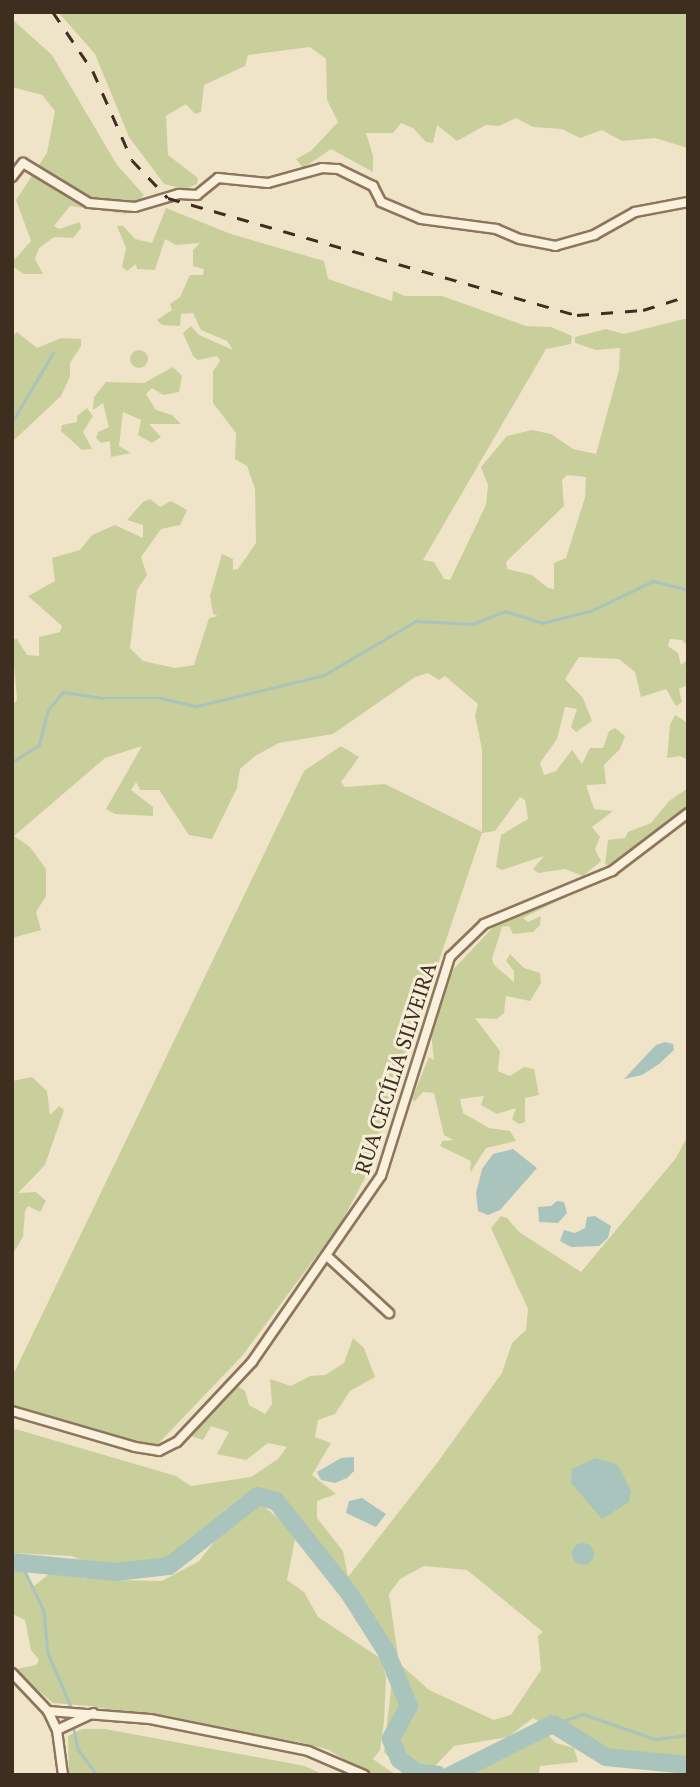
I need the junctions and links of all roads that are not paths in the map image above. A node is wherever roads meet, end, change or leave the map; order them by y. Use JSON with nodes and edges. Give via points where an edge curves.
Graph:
{"nodes":[{"id":1,"x":12,"y":177,"type":"edge"},
{"id":2,"x":688,"y":202,"type":"edge"},
{"id":3,"x":688,"y":813,"type":"edge"},
{"id":4,"x":328,"y":1256,"type":"junction"},
{"id":5,"x":389,"y":1313,"type":"dead end"},
{"id":6,"x":12,"y":1411,"type":"edge"},
{"id":7,"x":12,"y":1673,"type":"edge"},
{"id":8,"x":48,"y":1711,"type":"junction"},
{"id":9,"x":93,"y":1713,"type":"junction"},
{"id":10,"x":57,"y":1730,"type":"junction"},
{"id":11,"x":63,"y":1775,"type":"edge"},
{"id":12,"x":364,"y":1775,"type":"edge"}],
"edges":[{"from":1,"to":2,"type":"street","via":[[23,163],[72,195],[109,208],[149,206],[179,194],[197,195],[218,178],[268,183],[322,168],[338,169],[373,186],[381,202],[421,219],[496,229],[555,246],[594,235],[635,212]]},
{"from":3,"to":4,"type":"street","name":"RUA CECÍLIA SILVEIRA","via":[[612,871],[484,924],[450,957],[381,1176]]},
{"from":4,"to":5,"type":"street"},
{"from":4,"to":6,"type":"street","name":"RUA CECÍLIA SILVEIRA","via":[[252,1362],[188,1432],[168,1447],[159,1451],[135,1447]]},
{"from":7,"to":8,"type":"street"},
{"from":8,"to":9,"type":"street"},
{"from":8,"to":10,"type":"street"},
{"from":9,"to":10,"type":"street"},
{"from":9,"to":12,"type":"street","via":[[150,1719],[308,1751]]},
{"from":10,"to":11,"type":"street"}]}
